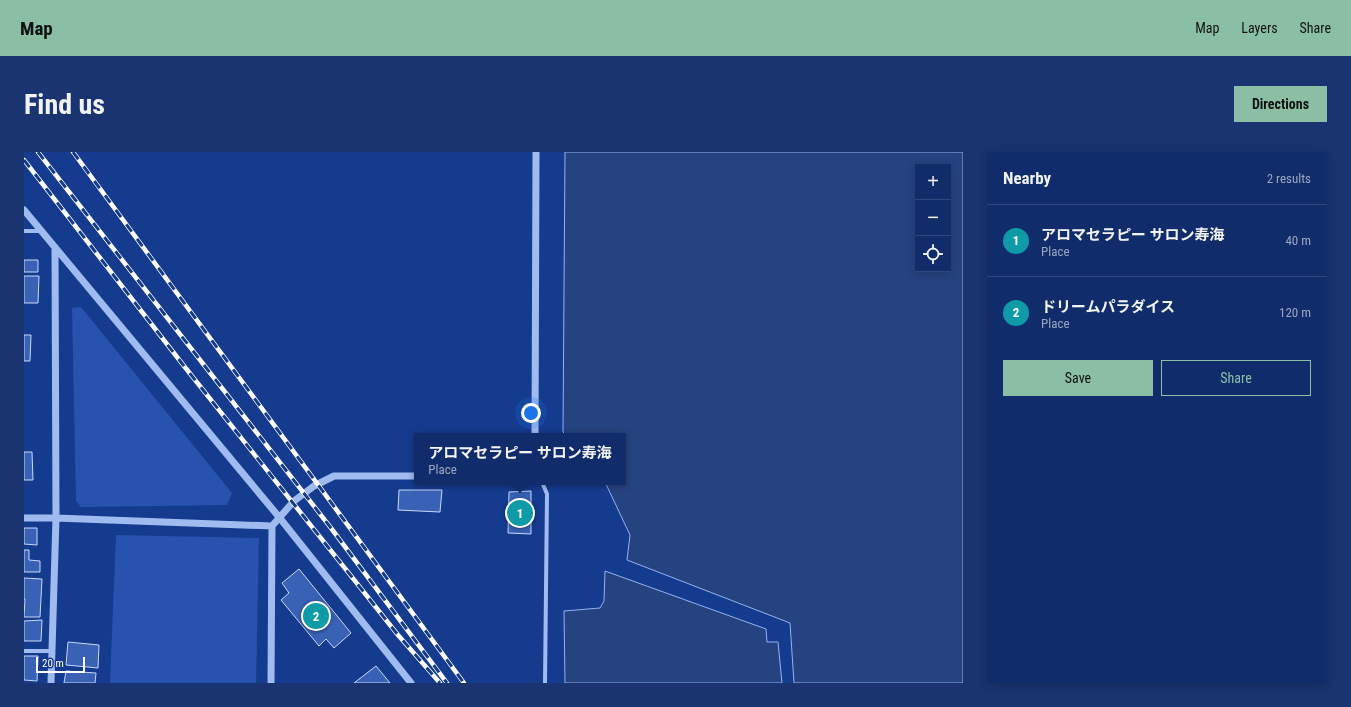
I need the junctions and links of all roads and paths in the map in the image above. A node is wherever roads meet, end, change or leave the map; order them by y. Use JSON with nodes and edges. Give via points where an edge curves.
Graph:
{"nodes":[{"id":1,"x":536,"y":152,"type":"edge"},
{"id":2,"x":24,"y":210,"type":"edge"},
{"id":3,"x":24,"y":231,"type":"edge"},
{"id":4,"x":40,"y":231,"type":"junction"},
{"id":5,"x":55,"y":248,"type":"junction"},
{"id":6,"x":535,"y":433,"type":"edge"},
{"id":7,"x":414,"y":476,"type":"edge"},
{"id":8,"x":543,"y":485,"type":"edge"},
{"id":9,"x":278,"y":517,"type":"junction"},
{"id":10,"x":24,"y":518,"type":"edge"},
{"id":11,"x":56,"y":518,"type":"junction"},
{"id":12,"x":272,"y":526,"type":"junction"},
{"id":13,"x":24,"y":651,"type":"edge"},
{"id":14,"x":52,"y":651,"type":"junction"},
{"id":15,"x":51,"y":683,"type":"edge"},
{"id":16,"x":271,"y":683,"type":"edge"},
{"id":17,"x":411,"y":683,"type":"edge"},
{"id":18,"x":545,"y":683,"type":"edge"}],
"edges":[{"from":1,"to":6,"type":"street"},
{"from":2,"to":4,"type":"street"},
{"from":3,"to":4,"type":"street"},
{"from":4,"to":5,"type":"street"},
{"from":5,"to":9,"type":"street"},
{"from":5,"to":11,"type":"street"},
{"from":7,"to":9,"type":"street","via":[[334,476],[314,486]]},
{"from":8,"to":18,"type":"street","via":[[547,494]]},
{"from":9,"to":12,"type":"street"},
{"from":9,"to":17,"type":"street"},
{"from":10,"to":11,"type":"street"},
{"from":11,"to":12,"type":"street"},
{"from":11,"to":14,"type":"street"},
{"from":12,"to":16,"type":"street"},
{"from":13,"to":14,"type":"street"},
{"from":14,"to":15,"type":"street"}]}
